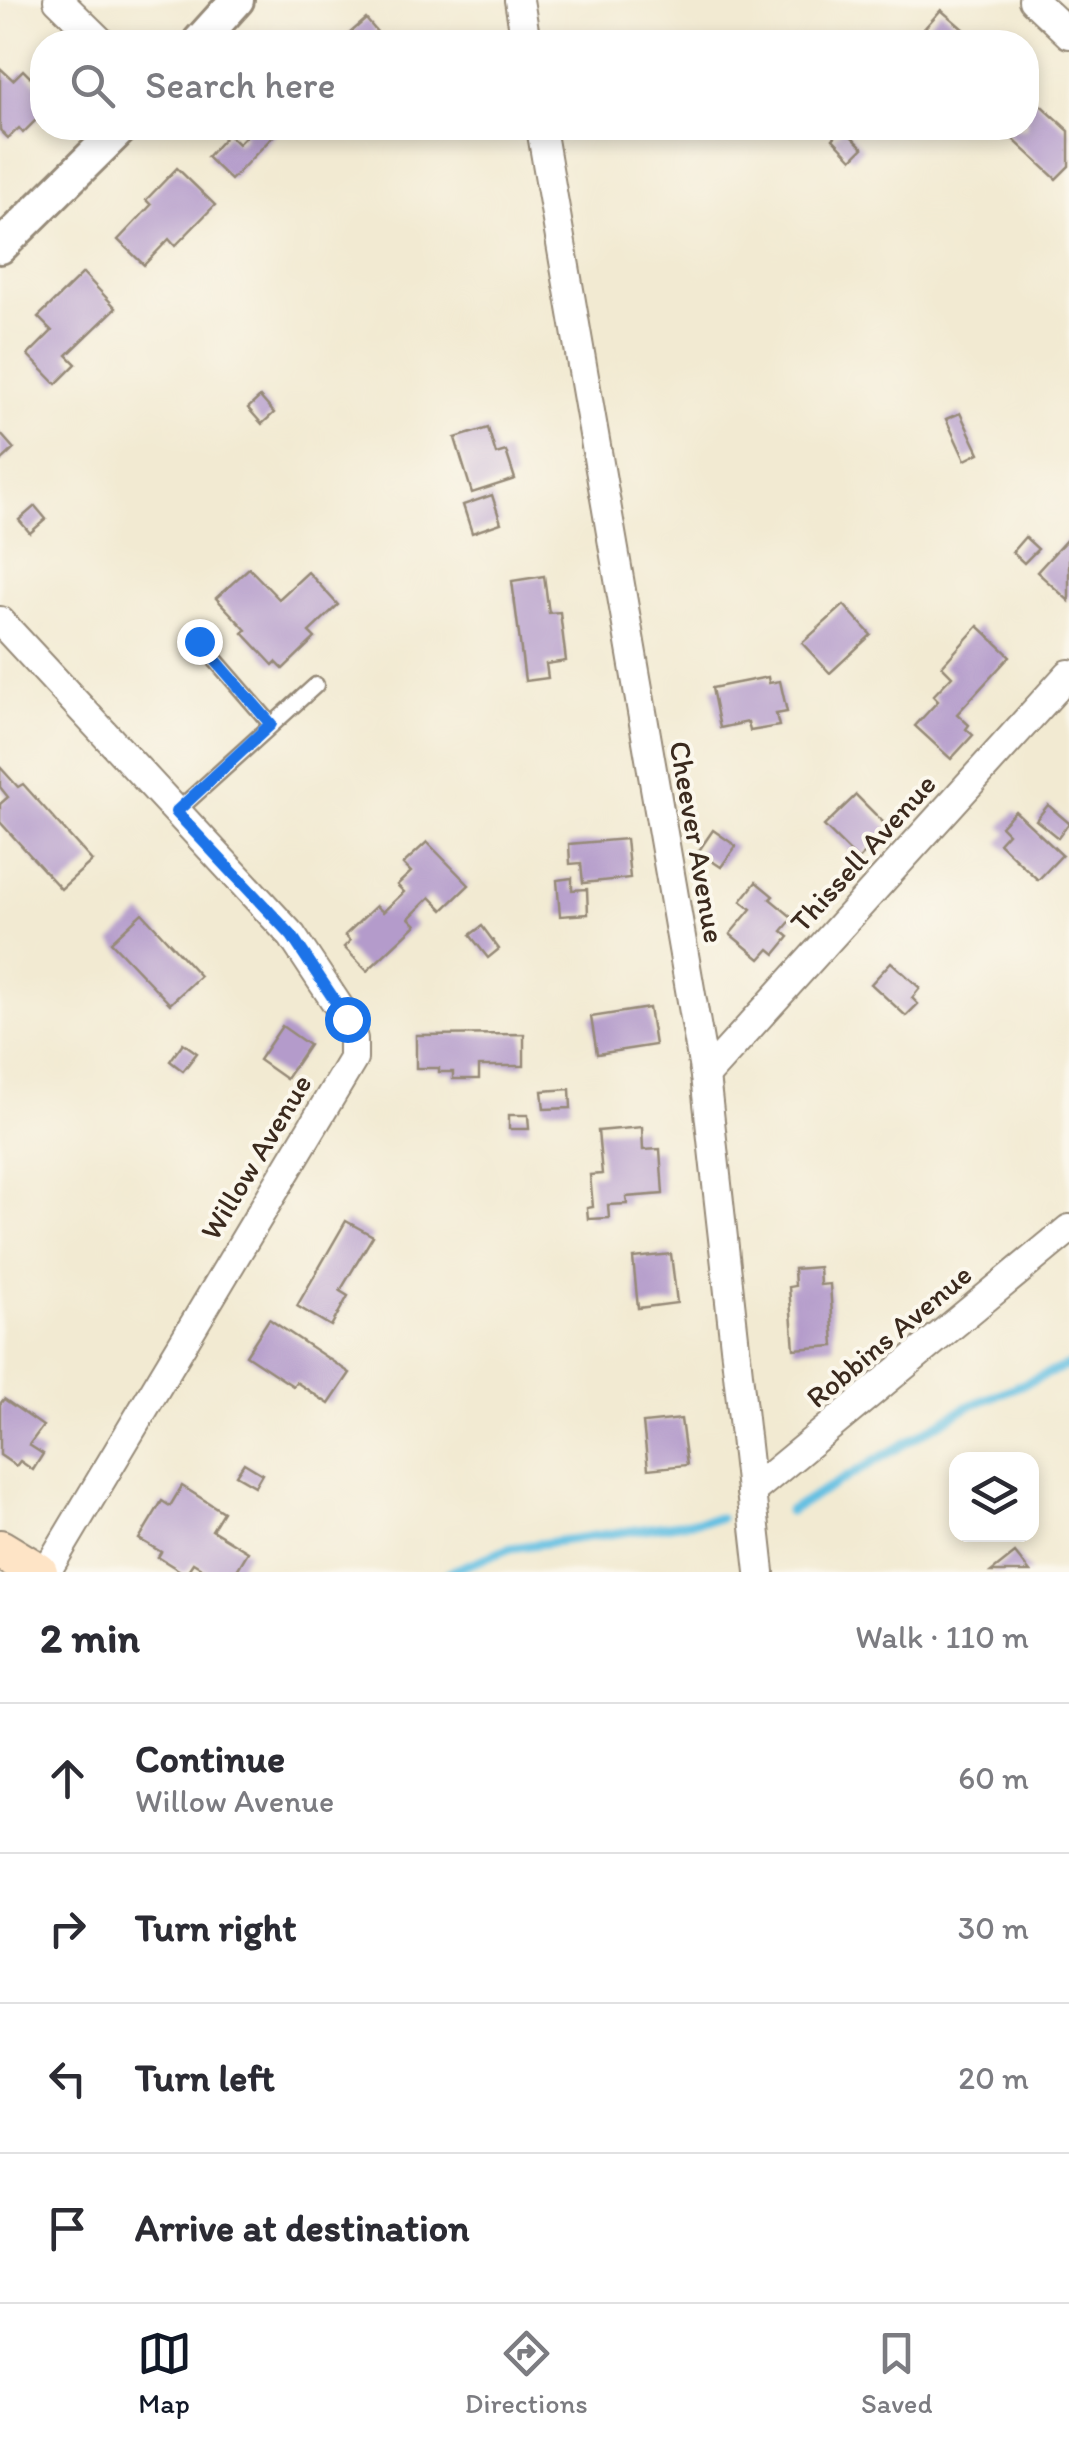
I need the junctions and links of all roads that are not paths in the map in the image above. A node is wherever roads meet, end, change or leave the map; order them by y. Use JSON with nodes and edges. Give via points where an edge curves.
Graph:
{"nodes":[{"id":1,"x":58,"y":0,"type":"edge"},
{"id":2,"x":236,"y":0,"type":"edge"},
{"id":3,"x":519,"y":0,"type":"edge"},
{"id":4,"x":1033,"y":0,"type":"edge"},
{"id":5,"x":89,"y":30,"type":"edge"},
{"id":6,"x":210,"y":30,"type":"edge"},
{"id":7,"x":524,"y":30,"type":"edge"},
{"id":8,"x":1069,"y":34,"type":"edge"},
{"id":9,"x":109,"y":140,"type":"edge"},
{"id":10,"x":543,"y":140,"type":"edge"},
{"id":11,"x":0,"y":248,"type":"edge"},
{"id":12,"x":0,"y":622,"type":"edge"},
{"id":13,"x":199,"y":641,"type":"dead end"},
{"id":14,"x":1069,"y":674,"type":"edge"},
{"id":15,"x":316,"y":685,"type":"dead end"},
{"id":16,"x":271,"y":724,"type":"junction"},
{"id":17,"x":176,"y":812,"type":"junction"},
{"id":18,"x":704,"y":1076,"type":"junction"},
{"id":19,"x":1069,"y":1230,"type":"edge"},
{"id":20,"x":751,"y":1492,"type":"junction"},
{"id":21,"x":0,"y":1549,"type":"edge"},
{"id":22,"x":38,"y":1572,"type":"edge"},
{"id":23,"x":46,"y":1572,"type":"edge"},
{"id":24,"x":760,"y":1572,"type":"edge"}],
"edges":[{"from":1,"to":5,"type":"street"},
{"from":2,"to":6,"type":"street"},
{"from":3,"to":7,"type":"street"},
{"from":4,"to":8,"type":"street"},
{"from":9,"to":11,"type":"street"},
{"from":10,"to":18,"type":"street","name":"Cheever Avenue"},
{"from":12,"to":17,"type":"street","name":"Willow Avenue"},
{"from":13,"to":16,"type":"lane"},
{"from":14,"to":18,"type":"street","name":"Thissell Avenue"},
{"from":15,"to":16,"type":"lane"},
{"from":16,"to":17,"type":"lane"},
{"from":17,"to":23,"type":"street","name":"Willow Avenue","via":[[292,936],[347,1019],[353,1059]]},
{"from":18,"to":20,"type":"street","name":"Cheever Avenue"},
{"from":19,"to":20,"type":"street","name":"Robbins Avenue"},
{"from":20,"to":24,"type":"street","name":"Cheever Avenue"},
{"from":21,"to":22,"type":"main road"}]}
